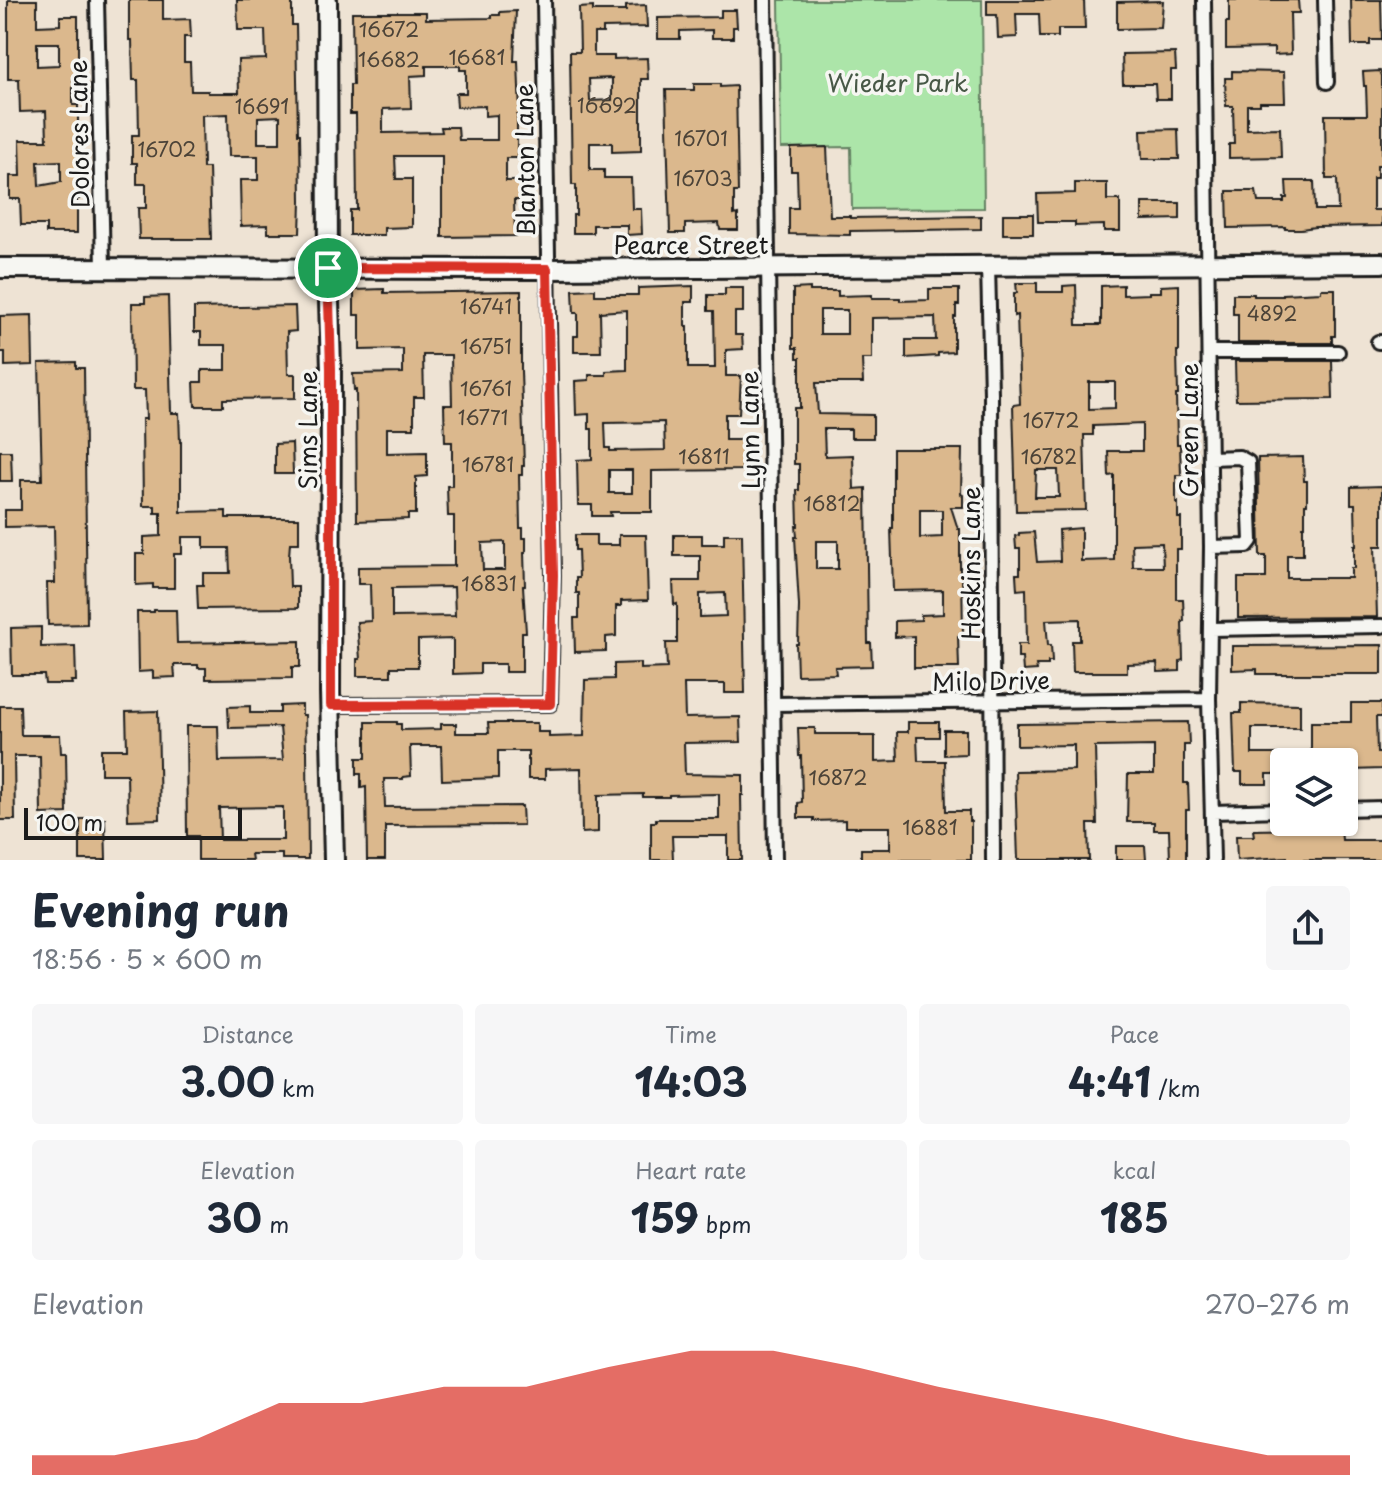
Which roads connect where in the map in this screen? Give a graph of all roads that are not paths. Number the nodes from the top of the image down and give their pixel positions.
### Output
1 (97, 0) edge
2 (327, 0) edge
3 (544, 0) edge
4 (765, 0) edge
5 (1204, 0) edge
6 (1325, 0) edge
7 (1327, 82) dead end
8 (1382, 263) edge
9 (1208, 264) junction
10 (988, 265) junction
11 (103, 267) junction
12 (769, 267) junction
13 (0, 268) edge
14 (328, 268) junction
15 (547, 269) junction
16 (1209, 352) junction
17 (1338, 352) dead end
18 (1210, 458) junction
19 (1211, 547) junction
20 (1382, 626) edge
21 (1211, 629) junction
22 (1209, 699) junction
23 (992, 702) junction
24 (774, 704) junction
25 (331, 705) junction
26 (1382, 808) edge
27 (1358, 809) edge
28 (1270, 810) edge
29 (1213, 812) junction
30 (334, 860) edge
31 (775, 860) edge
32 (993, 860) edge
33 (1213, 860) edge

1 - 11 street, Dolores Lane
2 - 14 street, Sims Lane
3 - 15 street, Blanton Lane
4 - 12 street, Lynn Lane
5 - 9 street, Green Lane
6 - 7 street
8 - 9 street, Pearce Street
9 - 10 street, Pearce Street
9 - 16 street, Green Lane
10 - 12 street, Pearce Street
10 - 23 street, Hoskins Lane
11 - 13 street, Pearce Street
11 - 14 street, Pearce Street
12 - 15 street, Pearce Street
12 - 24 street, Lynn Lane
14 - 15 street, Pearce Street
14 - 25 street, Sims Lane
15 - 25 street, Blanton Lane
16 - 17 street
16 - 18 street, Green Lane
18 - 19 street, Green Lane
18 - 19 street
19 - 21 street, Green Lane
20 - 21 street
21 - 22 street, Green Lane
22 - 23 street, Milo Drive
22 - 29 street, Green Lane
23 - 24 street, Milo Drive
23 - 32 street, Hoskins Lane
24 - 31 street, Lynn Lane
25 - 30 street, Sims Lane
26 - 27 street
28 - 29 street
29 - 33 street, Green Lane

